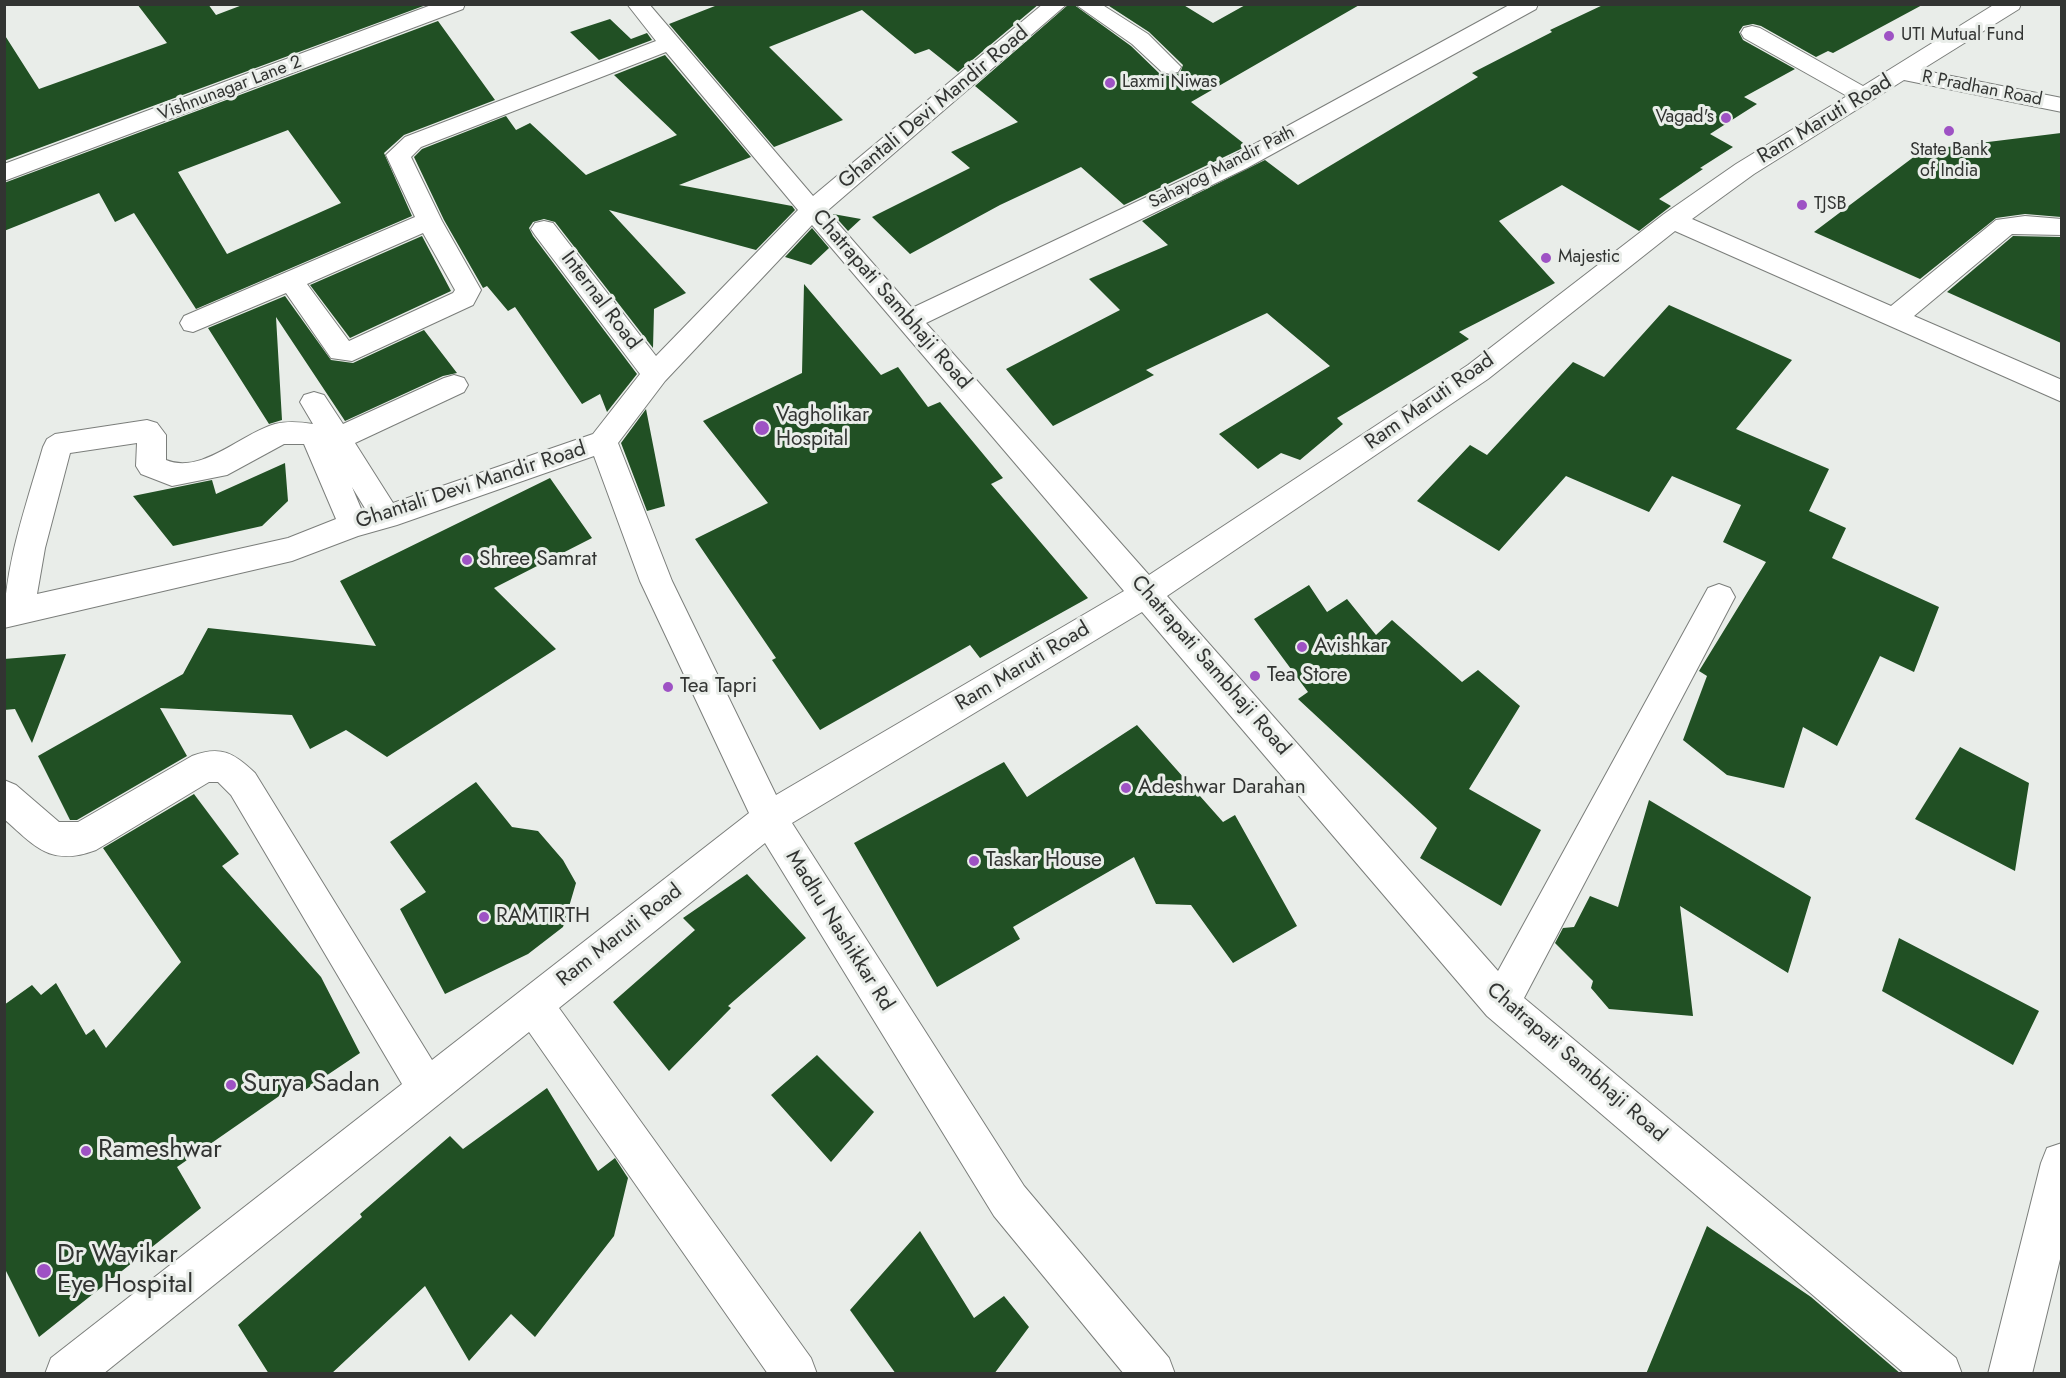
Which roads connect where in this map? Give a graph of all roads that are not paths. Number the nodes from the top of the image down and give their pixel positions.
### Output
1 (455, 4) edge
2 (638, 4) edge
3 (1057, 4) edge
4 (1085, 4) edge
5 (1528, 4) edge
6 (2011, 4) edge
7 (1752, 33) dead end
8 (670, 43) junction
9 (1170, 68) dead end
10 (1903, 73) junction
11 (1864, 96) junction
12 (2061, 105) edge
13 (4, 173) edge
14 (812, 210) junction
15 (1672, 220) junction
16 (429, 221) junction
17 (2061, 227) edge
18 (544, 229) dead end
19 (291, 281) junction
20 (1894, 318) junction
21 (909, 320) junction
22 (193, 323) dead end
23 (655, 374) junction
24 (454, 385) dead end
25 (2061, 392) edge
26 (314, 402) dead end
27 (338, 439) junction
28 (603, 442) junction
29 (386, 517) junction
30 (353, 525) junction
31 (1147, 593) junction
32 (1719, 597) dead end
33 (11, 614) edge
34 (4, 796) edge
35 (768, 818) junction
36 (1501, 1003) junction
37 (532, 1005) junction
38 (427, 1088) junction
39 (2061, 1163) edge
40 (67, 1374) edge
41 (795, 1374) edge
42 (1154, 1374) edge
43 (1940, 1374) edge
44 (2010, 1374) edge

1 - 13 street, Vishnunagar Lane 2
2 - 8 street, Chatrapati Sambhaji Road
3 - 14 street, Ghantali Devi Mandir Road
4 - 9 street
5 - 21 street, Sahayog Mandir Path
6 - 10 street, Ram Maruti Road
7 - 11 street
8 - 14 street, Chatrapati Sambhaji Road
8 - 16 street
10 - 11 street, Ram Maruti Road
10 - 12 street, R Pradhan Road
11 - 15 street, Ram Maruti Road
14 - 21 street, Chatrapati Sambhaji Road
14 - 23 street, Ghantali Devi Mandir Road
15 - 20 street
15 - 31 street, Ram Maruti Road
16 - 19 street
16 - 19 street
17 - 20 street
18 - 23 street, Internal Road
19 - 22 street
20 - 25 street
21 - 31 street, Chatrapati Sambhaji Road
23 - 28 street, Ghantali Devi Mandir Road
24 - 27 street
26 - 27 street
27 - 29 street
28 - 29 street, Ghantali Devi Mandir Road
28 - 35 street, Madhu Nashikkar Rd
29 - 30 street, Ghantali Devi Mandir Road
30 - 33 street, Ghantali Devi Mandir Road
30 - 33 street
31 - 35 street, Ram Maruti Road
31 - 36 street, Chatrapati Sambhaji Road
32 - 36 street
34 - 38 street
35 - 37 street, Ram Maruti Road
35 - 42 street, Madhu Nashikkar Rd
36 - 43 street, Chatrapati Sambhaji Road
37 - 38 street, Ram Maruti Road
37 - 41 street
38 - 40 street, Ram Maruti Road
39 - 44 street

